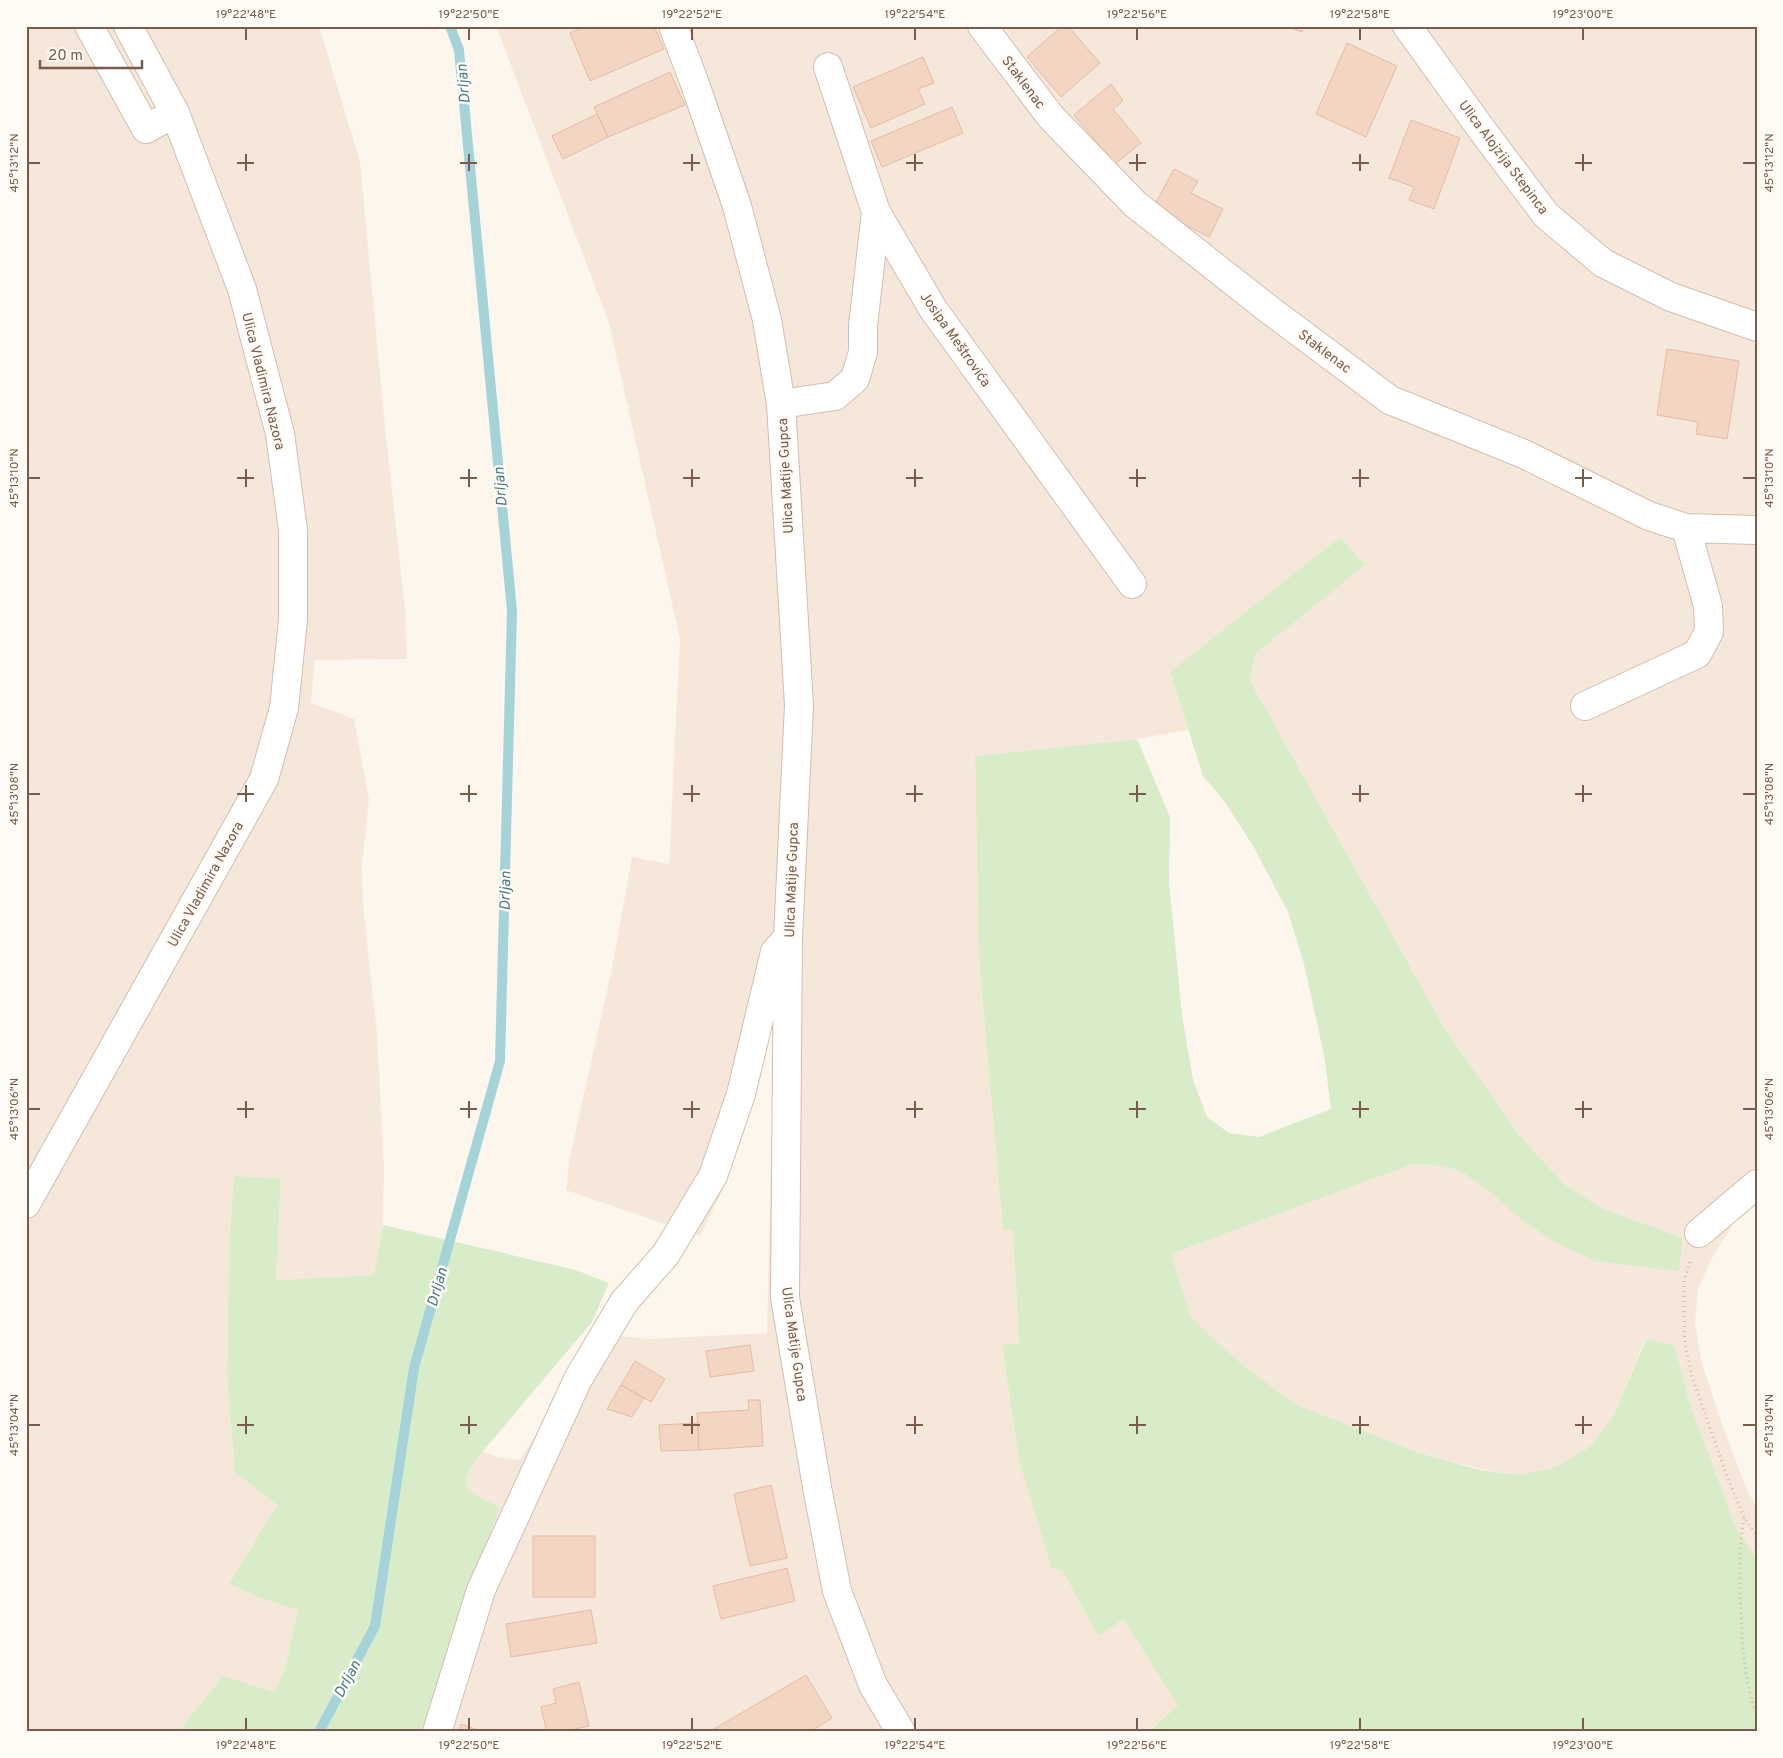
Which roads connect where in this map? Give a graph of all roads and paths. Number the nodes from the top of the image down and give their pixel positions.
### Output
1 (89, 26) edge
2 (128, 26) edge
3 (673, 26) edge
4 (982, 26) edge
5 (1407, 26) edge
6 (828, 67) dead end
7 (175, 113) junction
8 (876, 212) junction
9 (1757, 327) edge
10 (781, 404) junction
11 (1686, 528) junction
12 (1757, 530) edge
13 (1132, 584) dead end
14 (1584, 706) dead end
15 (788, 938) junction
16 (1757, 1184) edge
17 (26, 1204) edge
18 (1699, 1233) joint
19 (1744, 1517) junction
20 (1757, 1536) edge
21 (1757, 1717) edge
22 (438, 1732) edge
23 (901, 1732) edge

1 - 7 street
2 - 7 street, Ulica Vladimira Nazora
3 - 10 street, Ulica Matije Gupca
4 - 11 street, Staklenac
5 - 9 street, Ulica Alojzija Stepinca
6 - 8 street, Josipa Meštrovića
7 - 17 street, Ulica Vladimira Nazora
8 - 10 street
8 - 13 street, Josipa Meštrovića
10 - 15 street, Ulica Matije Gupca
11 - 12 street, Staklenac
11 - 14 street
15 - 22 street
15 - 23 street, Ulica Matije Gupca
16 - 18 street
18 - 19 path
19 - 20 path
19 - 21 path

